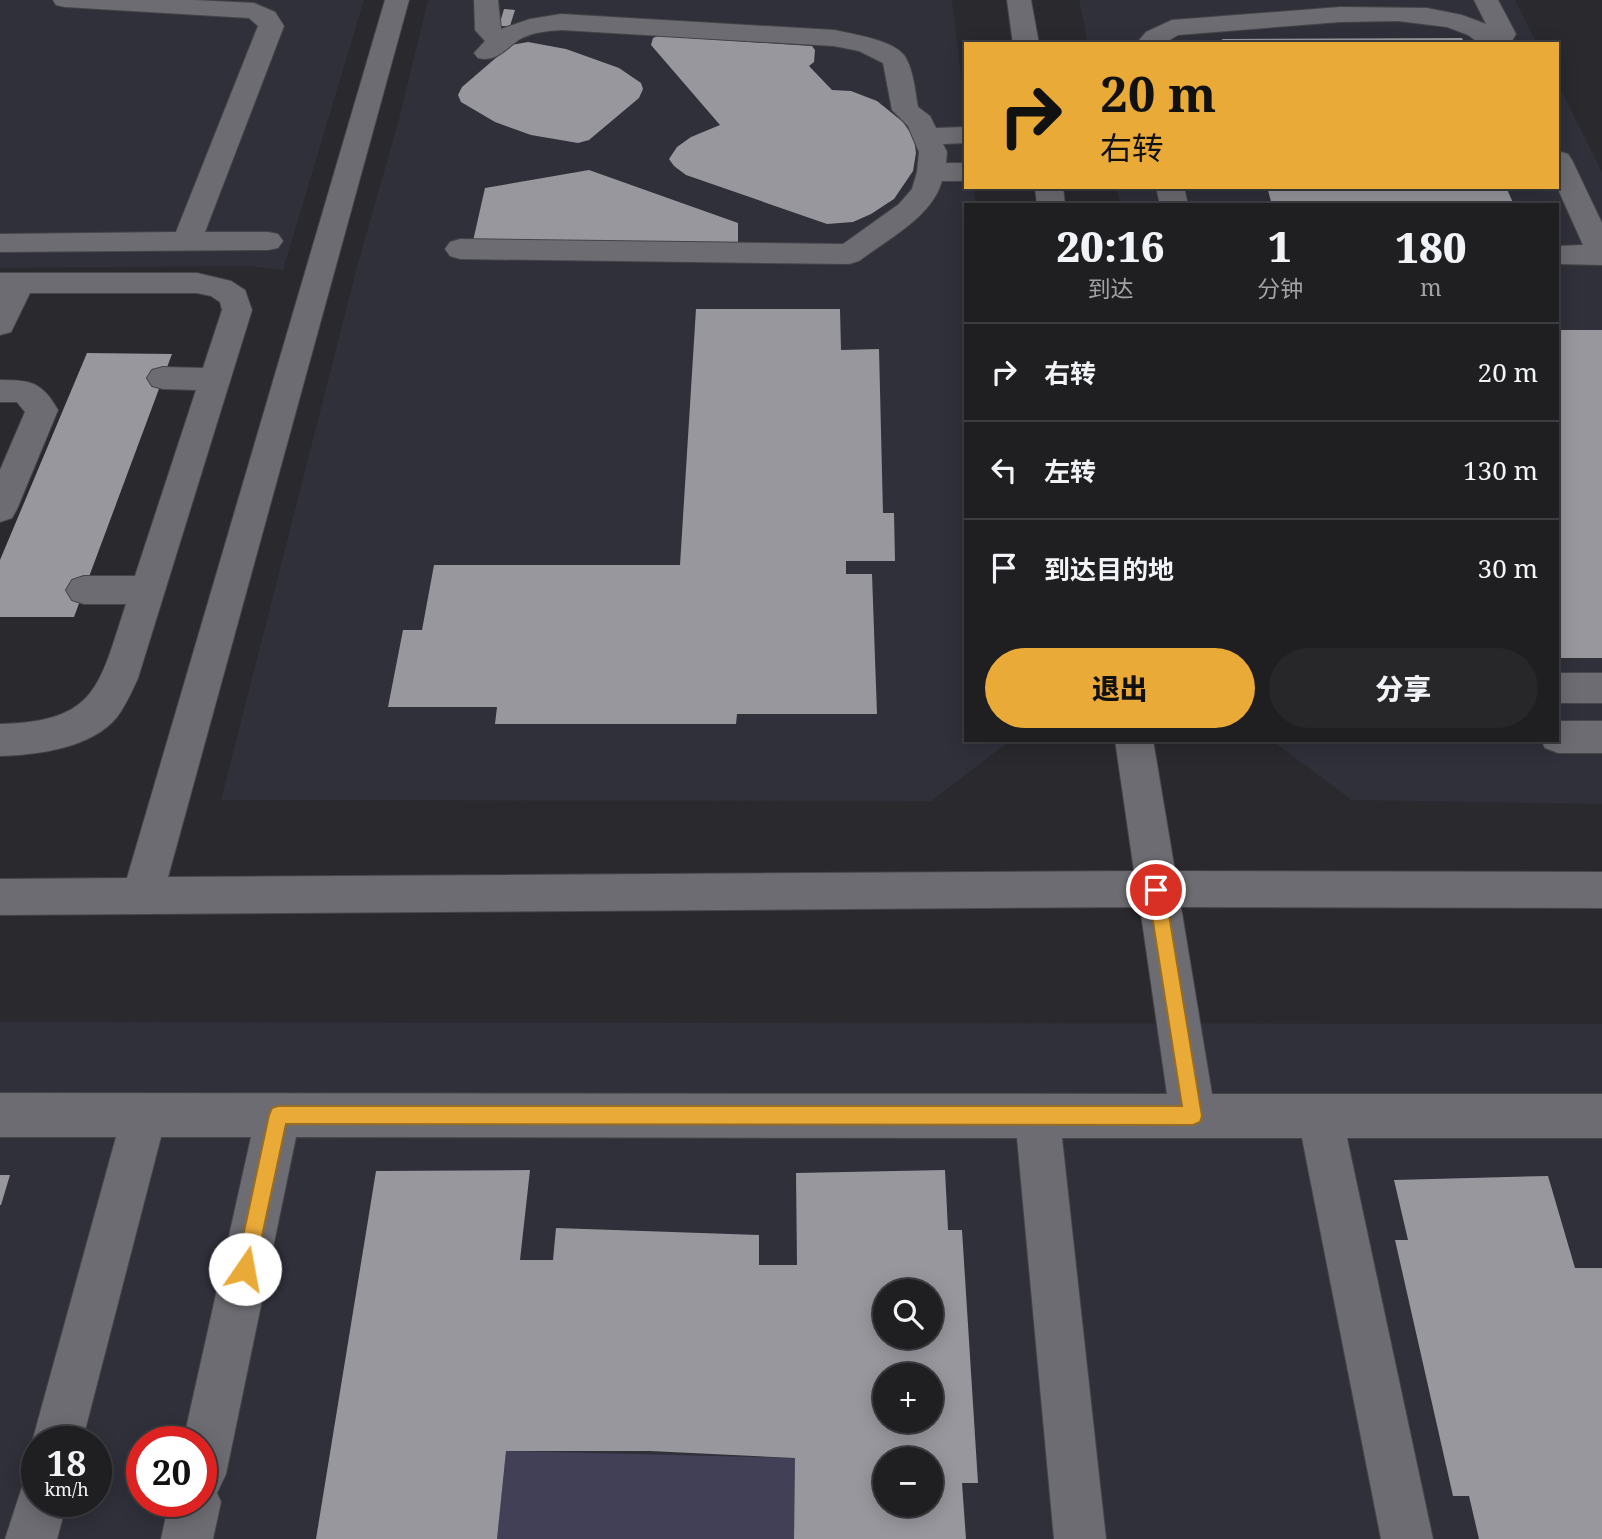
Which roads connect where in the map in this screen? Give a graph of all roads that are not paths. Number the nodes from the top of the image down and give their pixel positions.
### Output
1 (65, 0) edge
2 (397, 0) edge
3 (486, 0) edge
4 (1019, 0) edge
5 (1486, 0) edge
6 (540, 11) edge
7 (1026, 42) edge
8 (1151, 42) edge
9 (1496, 42) edge
10 (964, 135) edge
11 (928, 136) junction
12 (1559, 162) edge
13 (931, 172) junction
14 (964, 172) edge
15 (268, 241) dead end
16 (187, 242) junction
17 (0, 243) edge
18 (460, 249) dead end
19 (1559, 255) edge
20 (1602, 255) edge
21 (1559, 281) edge
22 (1602, 281) edge
23 (10, 283) edge
24 (0, 325) edge
25 (163, 378) dead end
26 (215, 379) junction
27 (0, 391) edge
28 (0, 509) edge
29 (84, 590) dead end
30 (148, 590) junction
31 (1559, 688) edge
32 (1602, 688) edge
33 (1559, 737) edge
34 (1602, 737) edge
35 (0, 740) edge
36 (1133, 742) edge
37 (1156, 890) junction
38 (1602, 890) edge
39 (142, 896) junction
40 (0, 897) edge
41 (0, 1115) edge
42 (144, 1115) junction
43 (278, 1115) junction
44 (1038, 1115) junction
45 (1193, 1116) junction
46 (1320, 1116) junction
47 (1602, 1116) edge
48 (61, 1426) edge
49 (211, 1426) edge
50 (37, 1517) edge
51 (192, 1517) edge
52 (31, 1539) edge
53 (187, 1539) edge
54 (1080, 1539) edge
55 (1407, 1539) edge

1 - 16 street
2 - 39 street
3 - 6 street
4 - 7 street
5 - 9 street
6 - 11 street
8 - 9 street
10 - 11 street
11 - 13 street
12 - 20 street
13 - 14 street
13 - 18 street
15 - 16 street
16 - 17 street
19 - 20 street
21 - 22 street
23 - 24 street
23 - 26 street
25 - 26 street
26 - 30 street
27 - 28 street
29 - 30 street
30 - 35 street
31 - 32 street
33 - 34 street
36 - 37 street
37 - 38 street
37 - 39 street
37 - 45 street
39 - 40 street
41 - 42 street
42 - 43 street
42 - 48 street
43 - 44 street
43 - 49 street
44 - 45 street
44 - 54 street
45 - 46 street
46 - 47 street
46 - 55 street
50 - 52 street
51 - 53 street

